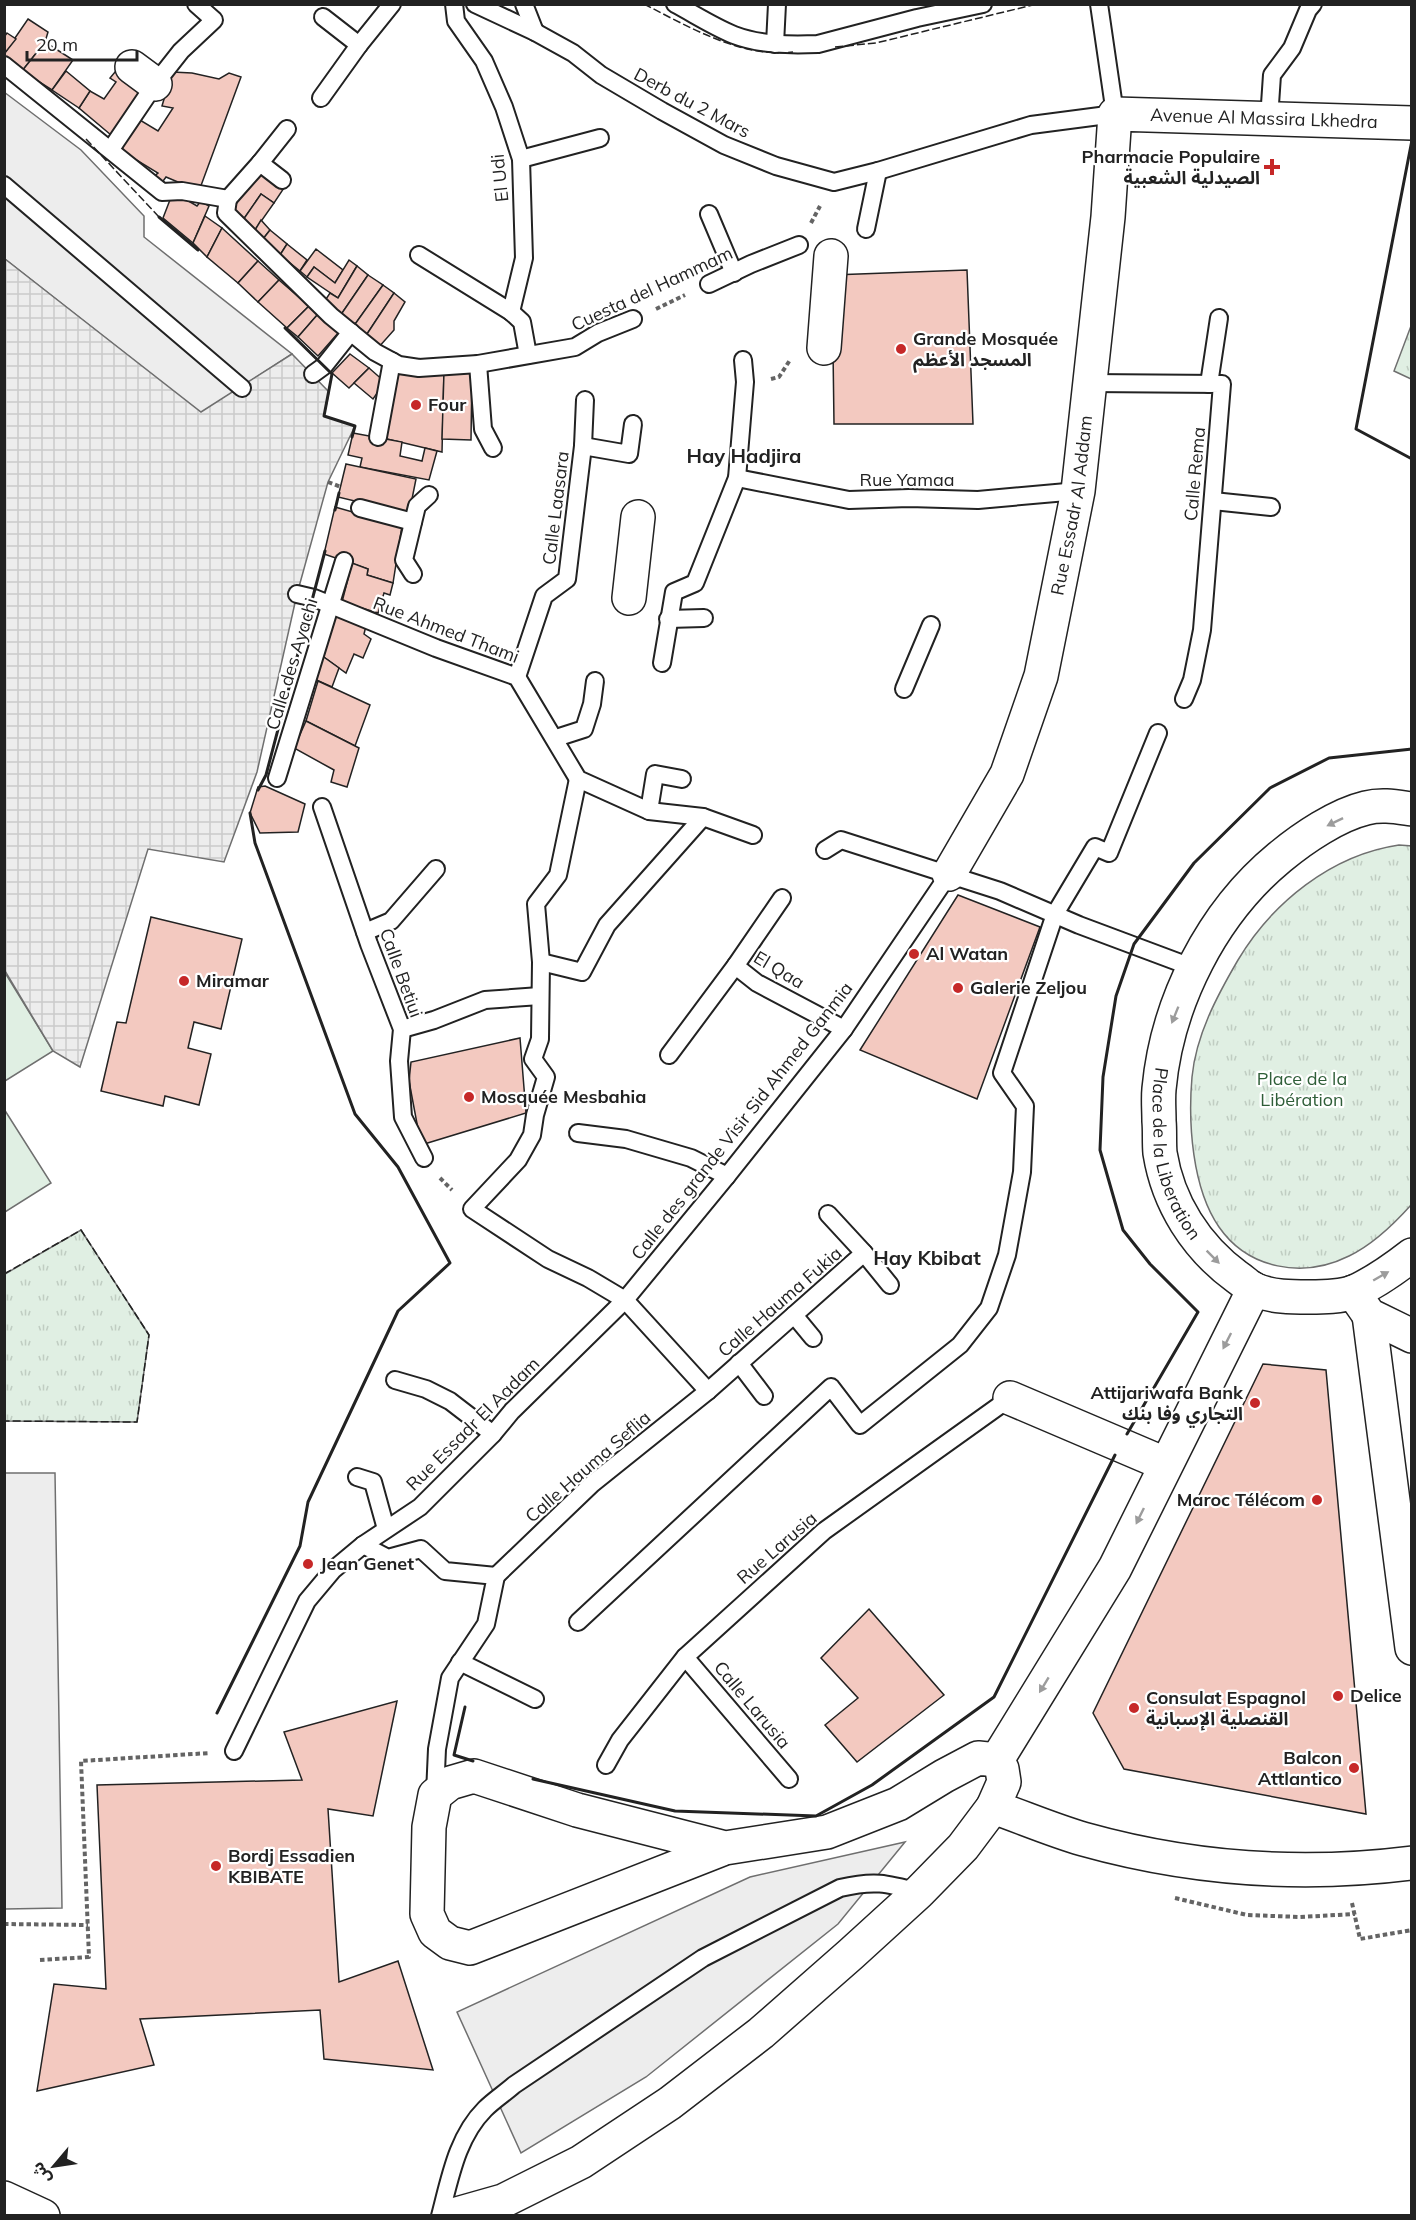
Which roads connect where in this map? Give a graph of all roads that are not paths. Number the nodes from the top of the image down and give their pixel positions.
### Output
1 (196, 4) edge
2 (392, 4) edge
3 (454, 4) edge
4 (475, 4) edge
5 (524, 4) edge
6 (675, 4) edge
7 (777, 4) edge
8 (983, 4) edge
9 (1099, 4) edge
10 (1313, 4) edge
11 (323, 17) dead end
12 (535, 32) junction
13 (775, 44) junction
14 (358, 45) junction
15 (4, 65) edge
16 (321, 98) dead end
17 (1115, 114) junction
18 (1269, 119) junction
19 (1412, 123) edge
20 (287, 129) dead end
21 (600, 138) dead end
22 (111, 150) junction
23 (521, 159) junction
24 (260, 163) junction
25 (878, 171) junction
26 (282, 180) dead end
27 (4, 185) edge
28 (228, 199) junction
29 (709, 214) dead end
30 (866, 229) dead end
31 (799, 245) road end
32 (419, 255) dead end
33 (831, 256) dead end
34 (734, 273) junction
35 (709, 284) road end
36 (512, 312) junction
37 (1219, 318) dead end
38 (633, 319) road end
39 (351, 332) junction
40 (824, 348) road end
41 (528, 355) junction
42 (743, 360) dead end
43 (392, 361) junction
44 (478, 364) junction
45 (313, 374) dead end
46 (1088, 382) junction
47 (1209, 384) junction
48 (242, 388) dead end
49 (585, 400) dead end
50 (633, 424) dead end
51 (378, 437) dead end
52 (583, 446) junction
53 (493, 448) dead end
54 (737, 478) junction
55 (1078, 491) junction
56 (429, 495) dead end
57 (1213, 501) junction
58 (1271, 507) dead end
59 (359, 508) dead end
60 (638, 517) dead end
61 (413, 522) junction
62 (344, 561) dead end
63 (413, 574) dead end
64 (305, 596) dead end
65 (629, 598) dead end
66 (330, 605) junction
67 (704, 618) dead end
68 (668, 619) junction
69 (931, 625) dead end
70 (662, 663) dead end
71 (518, 677) junction
72 (595, 681) dead end
73 (904, 689) dead end
74 (1184, 699) dead end
75 (1158, 733) dead end
76 (556, 738) junction
77 (277, 778) dead end
78 (578, 779) junction
79 (682, 779) dead end
80 (1404, 802) edge
81 (322, 807) dead end
82 (649, 811) junction
83 (703, 817) junction
84 (753, 835) dead end
85 (825, 849) dead end
86 (436, 869) dead end
87 (948, 874) junction
88 (782, 898) dead end
89 (1055, 914) junction
90 (365, 932) junction
91 (541, 962) junction
92 (736, 965) junction
93 (1194, 968) junction
94 (540, 996) junction
95 (402, 1029) junction
96 (844, 1029) junction
97 (669, 1055) dead end
98 (578, 1133) dead end
99 (424, 1158) road end
100 (727, 1176) junction
101 (828, 1214) dead end
102 (864, 1253) junction
103 (1412, 1255) edge
104 (890, 1286) dead end
105 (1254, 1289) junction
106 (625, 1300) junction
107 (1361, 1303) junction
108 (794, 1315) junction
109 (1412, 1336) edge
110 (813, 1338) dead end
111 (739, 1363) junction
112 (395, 1380) dead end
113 (708, 1391) junction
114 (764, 1396) dead end
115 (1010, 1398) joint
116 (493, 1434) junction
117 (1165, 1464) junction
118 (357, 1477) dead end
119 (386, 1528) junction
120 (363, 1545) junction
121 (496, 1576) junction
122 (578, 1622) dead end
123 (1412, 1648) edge
124 (686, 1656) junction
125 (460, 1662) junction
126 (535, 1699) dead end
127 (234, 1751) road end
128 (998, 1760) junction
129 (606, 1765) dead end
130 (789, 1779) dead end
131 (435, 1795) junction
132 (993, 1807) junction
133 (724, 1848) junction
134 (1412, 1863) edge
135 (919, 1892) junction
136 (4, 2198) edge
137 (43, 2216) edge
138 (440, 2216) edge
139 (450, 2216) edge

1 - 22 lane
2 - 14 lane
3 - 23 lane, El Udi
4 - 12 lane, Derb du 2 Mars
5 - 12 lane
6 - 13 lane
7 - 13 lane
8 - 13 lane
9 - 17 lane
10 - 18 lane
11 - 14 lane
12 - 25 lane, Derb du 2 Mars
14 - 16 lane
15 - 22 lane
17 - 18 street, Avenue Al Massira Lkhedra
17 - 25 lane, Derb du 2 Mars
17 - 46 street, Rue Essadr Al Addam
18 - 19 street, Avenue Al Massira Lkhedra
20 - 24 lane
21 - 23 lane
22 - 28 lane
23 - 36 lane, El Udi
24 - 26 lane
24 - 28 lane
25 - 30 lane
27 - 48 lane
28 - 39 lane, Cuesta del Hammam
29 - 34 lane
31 - 34 lane, Cuesta del Hammam
32 - 36 lane
33 - 40 street
34 - 35 lane, Cuesta del Hammam
36 - 41 lane
37 - 47 lane
38 - 41 lane, Cuesta del Hammam
39 - 43 lane, Cuesta del Hammam
39 - 45 lane
41 - 44 lane, Cuesta del Hammam
42 - 54 lane
43 - 44 lane, Cuesta del Hammam
43 - 51 lane
44 - 53 lane
46 - 47 lane
46 - 55 street, Rue Essadr Al Addam
47 - 57 lane, Calle Rema
49 - 52 lane, Calle Laasara
50 - 52 lane
52 - 71 lane, Calle Laasara
54 - 55 lane, Rue Yamaa
54 - 68 lane
55 - 87 street, Rue Essadr Al Addam
56 - 61 lane
57 - 58 lane
57 - 74 lane, Calle Rema
59 - 61 lane
60 - 65 street
61 - 63 lane
62 - 66 lane, Calle des Ayachi
64 - 66 lane, Rue Ahmed Thami
66 - 71 lane, Rue Ahmed Thami
66 - 77 lane, Calle des Ayachi
67 - 68 lane
68 - 70 lane
69 - 73 lane
71 - 76 lane, Rue Ahmed Thami
72 - 76 lane
75 - 89 lane
76 - 78 lane, Rue Ahmed Thami
78 - 82 lane
78 - 91 lane
79 - 82 lane
80 -> 93 street, Place de la Liberation
81 - 90 lane, Calle Betiui
82 - 83 lane
83 - 84 lane
83 - 91 lane
85 - 87 lane
86 - 90 lane
87 - 89 lane
87 - 96 lane, Calle des grande Visir Sid Ahmed Ganmia
88 - 92 lane, El Qaa
89 - 93 lane
89 - 122 lane
90 - 95 lane, Calle Betiui
91 - 94 lane
92 - 96 lane, El Qaa
92 - 97 lane
93 -> 105 street, Place de la Liberation
94 - 95 lane
94 - 106 lane
95 - 99 lane, Calle Betiui
96 - 100 lane, Calle des grande Visir Sid Ahmed Ganmia
98 - 100 lane
100 - 106 lane, Calle des grande Visir Sid Ahmed Ganmia
101 - 102 lane, Calle Hauma Fukia
102 - 104 lane
102 - 108 lane, Calle Hauma Fukia
107 -> 103 street, Place de la Liberation
105 - 107 street, Place de la Liberation
105 -> 117 street
106 - 113 lane
106 - 116 lane, Rue Essadr El Aadam
107 - 109 street
107 - 123 street
108 - 110 lane
108 - 111 lane, Calle Hauma Fukia
111 - 113 lane, Calle Hauma Fukia
111 - 114 lane
112 - 116 lane
113 - 121 lane, Calle Hauma Seflia
115 - 117 street
115 - 124 lane, Rue Larusia
116 - 119 lane, Rue Essadr El Aadam
117 -> 128 street
118 - 119 lane
119 - 120 lane, Rue Essadr El Aadam
120 - 121 lane
120 - 127 lane, Rue Essadr El Aadam
121 - 125 lane
124 - 129 lane, Rue Larusia
124 - 130 lane, Calle Larusia
125 - 126 lane
125 - 131 lane
128 - 132 street
128 - 133 street
131 - 133 street
131 - 133 street
132 - 134 street
132 - 135 street
135 - 138 lane
135 - 139 street
136 - 137 street

